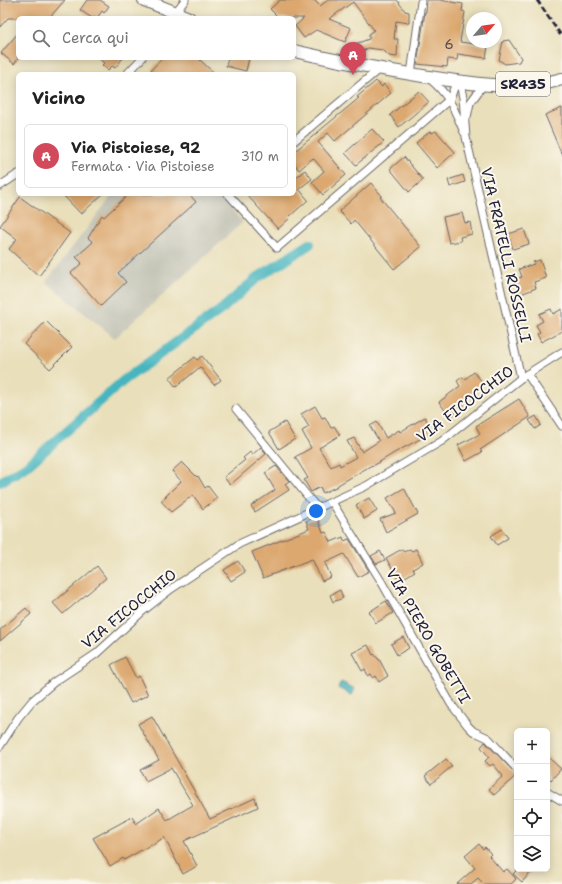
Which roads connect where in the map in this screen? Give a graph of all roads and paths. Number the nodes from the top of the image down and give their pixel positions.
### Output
1 (144, 0) edge
2 (186, 0) edge
3 (421, 2) dead end
4 (182, 16) edge
5 (296, 50) edge
6 (140, 60) edge
7 (379, 69) junction
8 (129, 72) edge
9 (411, 74) junction
10 (428, 77) junction
11 (562, 78) edge
12 (460, 82) junction
13 (484, 84) junction
14 (450, 99) junction
15 (466, 137) junction
16 (296, 139) edge
17 (16, 175) edge
18 (0, 186) edge
19 (231, 196) edge
20 (562, 352) edge
21 (527, 374) junction
22 (521, 378) junction
23 (236, 409) dead end
24 (562, 426) edge
25 (332, 502) junction
26 (318, 508) junction
27 (0, 746) edge
28 (514, 766) edge
29 (550, 794) edge
30 (562, 801) edge

1 - 4 main road
2 - 4 street
3 - 9 street
5 - 7 main road, SR435
6 - 8 street
7 - 9 main road, SR435
7 - 16 street
9 - 10 main road, SR435
10 - 12 main road, SR435
10 - 14 street, VIA FRATELLI ROSSELLI
11 - 13 main road, SR435
12 - 13 main road, SR435
12 - 14 street
12 - 15 street, VIA FRATELLI ROSSELLI
13 - 15 street, VIA FRATELLI ROSSELLI
14 - 15 street, VIA FRATELLI ROSSELLI
14 - 19 street
15 - 22 street, VIA FRATELLI ROSSELLI
17 - 18 street
20 - 21 street, VIA FICOCCHIO
21 - 22 street, VIA FICOCCHIO
21 - 24 street
22 - 25 street, VIA FICOCCHIO
23 - 26 street
25 - 26 street, VIA FICOCCHIO
25 - 28 street, VIA PIERO GOBETTI
26 - 27 street, VIA FICOCCHIO
29 - 30 street

